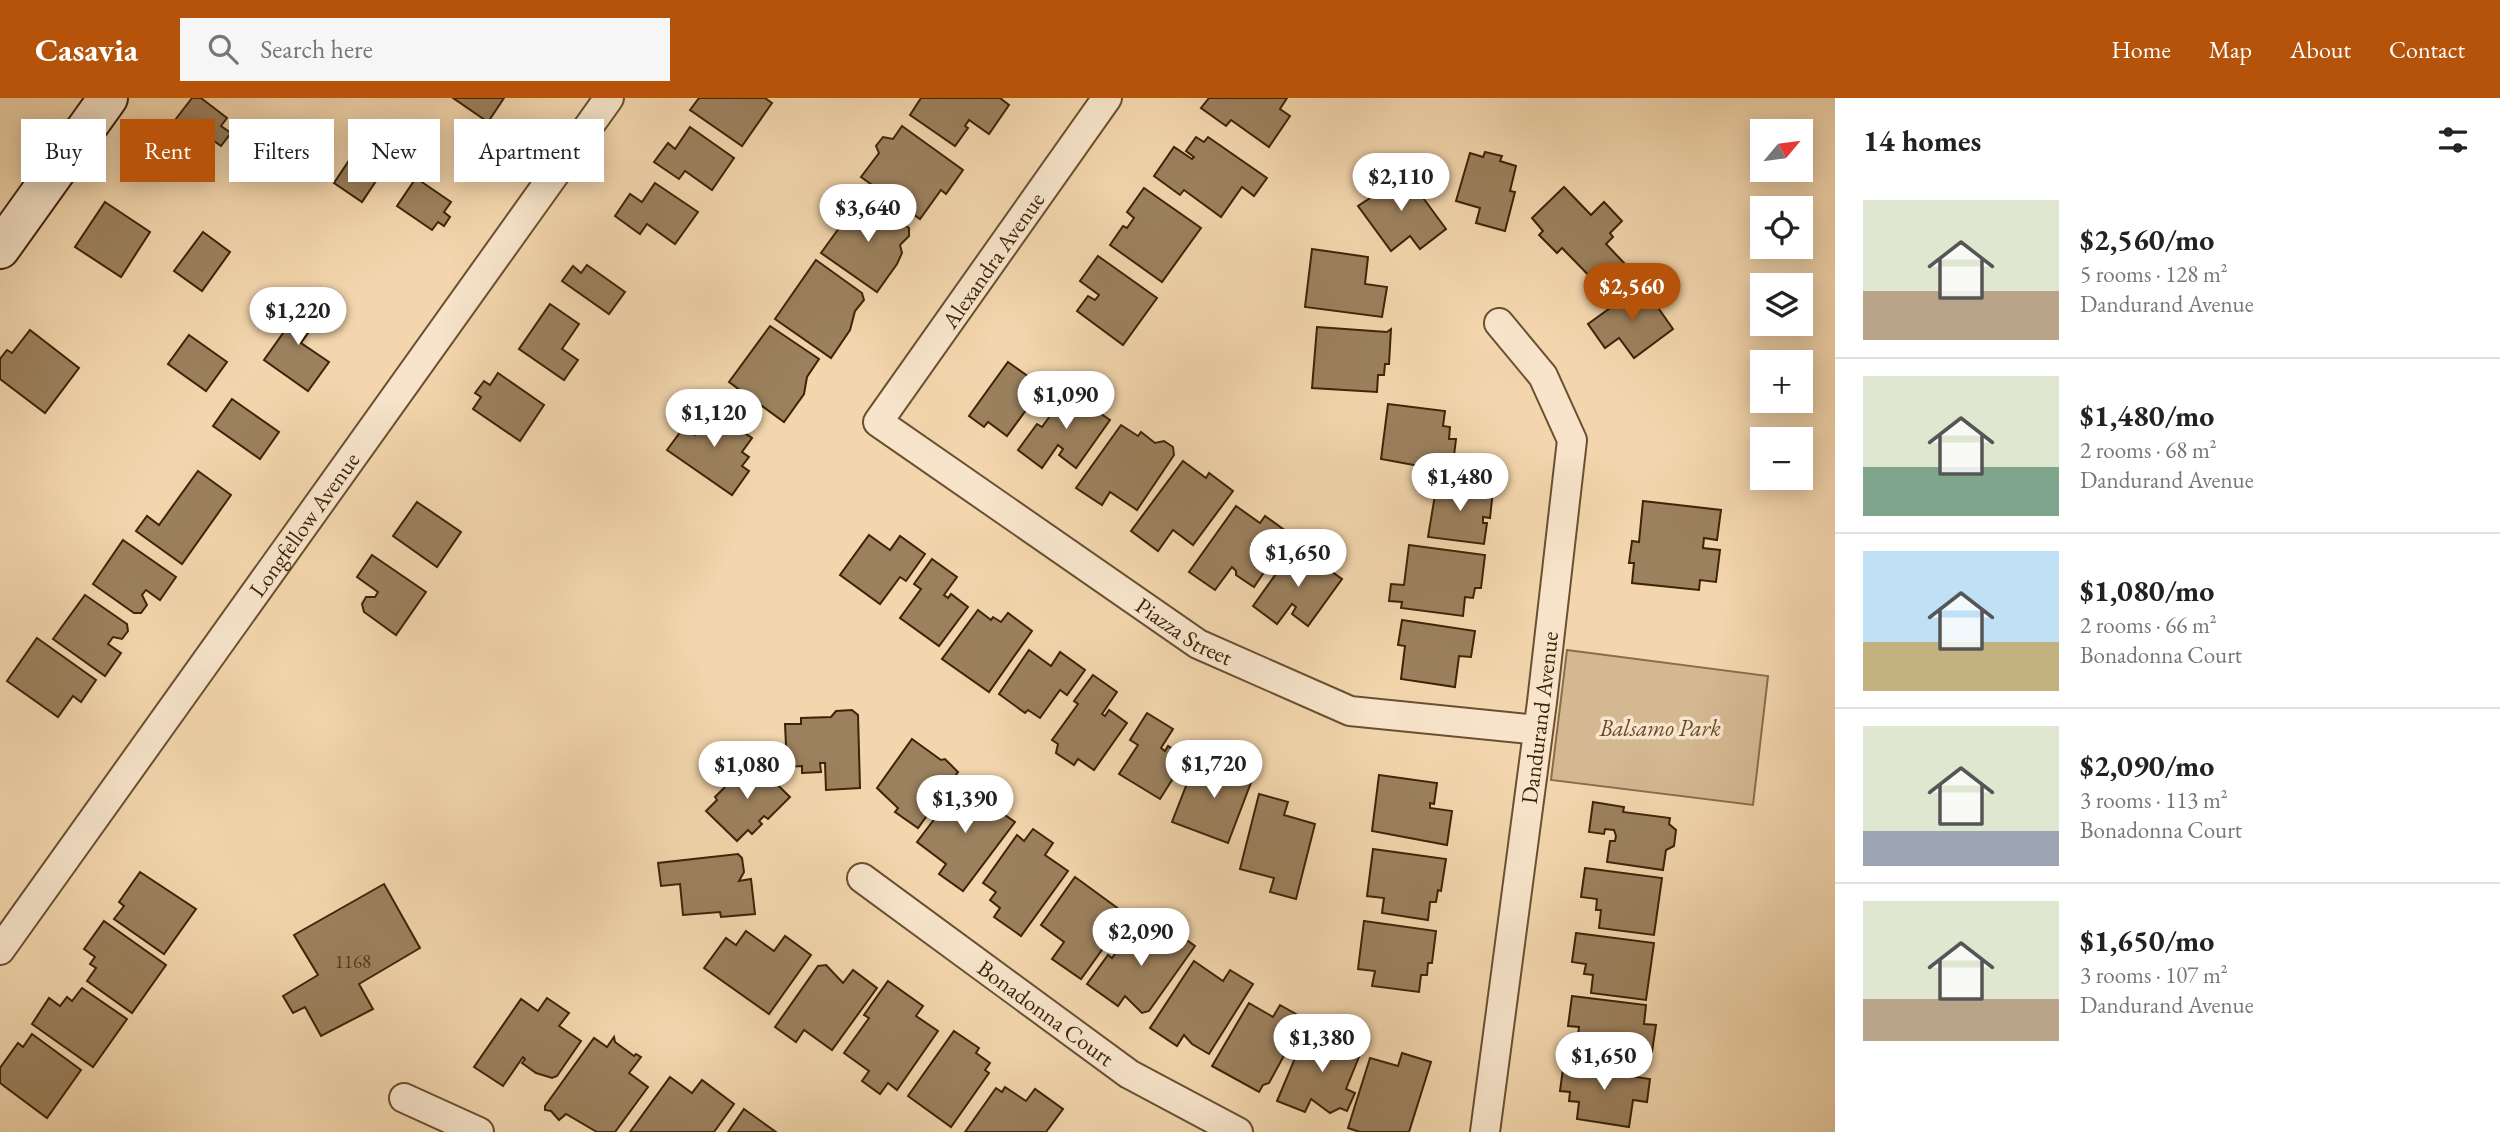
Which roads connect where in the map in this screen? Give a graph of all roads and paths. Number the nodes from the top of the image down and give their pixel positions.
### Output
1 (108, 98) edge
2 (609, 98) edge
3 (1107, 98) edge
4 (0, 250) edge
5 (1499, 323) dead end
6 (878, 422) joint
7 (1538, 730) junction
8 (862, 878) dead end
9 (0, 950) edge
10 (404, 1098) dead end
11 (479, 1132) edge
12 (1238, 1132) edge
13 (1485, 1132) edge

1 - 4 street
2 - 9 street, Longfellow Avenue
3 - 6 street, Alexandra Avenue
5 - 7 street, Dandurand Avenue
6 - 7 street, Piazza Street
7 - 13 street, Dandurand Avenue
8 - 12 street, Bonadonna Court
10 - 11 street

